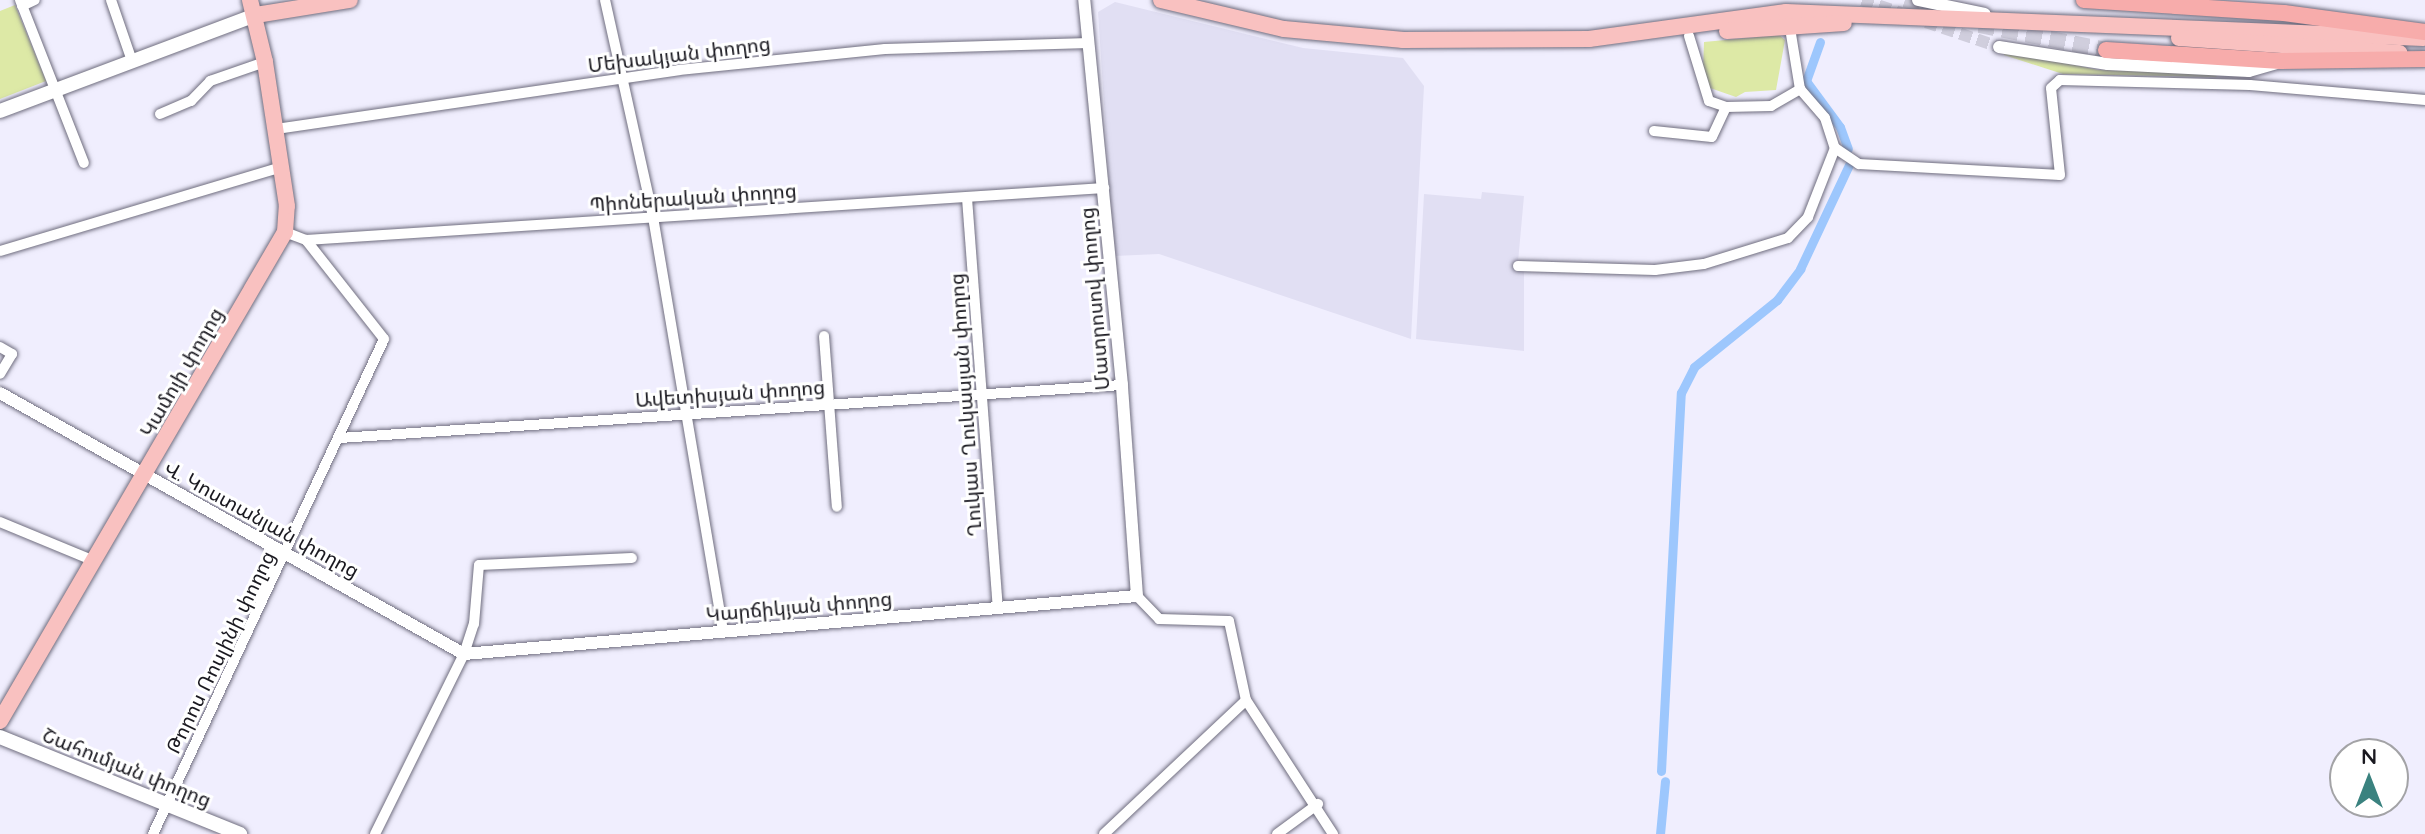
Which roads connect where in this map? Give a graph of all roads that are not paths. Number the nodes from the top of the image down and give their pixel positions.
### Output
1 (35, 0) edge
2 (111, 0) edge
3 (350, 0) edge
4 (605, 0) edge
5 (1084, 0) edge
6 (1161, 0) edge
7 (1918, 0) edge
8 (2084, 0) edge
9 (21, 3) edge
10 (255, 5) edge
11 (1788, 18) junction
12 (2008, 19) junction
13 (2425, 32) edge
14 (1689, 36) junction
15 (2425, 38) edge
16 (1427, 41) junction
17 (1089, 43) junction
18 (1999, 47) tunnel mouth
19 (2106, 50) tunnel mouth
20 (2425, 57) edge
21 (132, 61) junction
22 (2281, 61) junction
23 (265, 62) junction
24 (2249, 71) junction
25 (623, 79) junction
26 (2250, 85) junction
27 (1800, 89) junction
28 (55, 90) junction
29 (2425, 100) edge
30 (1726, 107) junction
31 (0, 111) edge
32 (160, 114) dead end
33 (276, 129) junction
34 (1654, 131) dead end
35 (1835, 148) junction
36 (84, 163) dead end
37 (281, 167) junction
38 (1104, 188) junction
39 (967, 198) junction
40 (653, 217) junction
41 (285, 232) junction
42 (306, 240) junction
43 (0, 251) edge
44 (1518, 266) dead end
45 (824, 336) dead end
46 (0, 347) edge
47 (0, 374) edge
48 (1122, 385) junction
49 (0, 393) edge
50 (983, 395) junction
51 (832, 404) junction
52 (688, 414) junction
53 (340, 438) junction
54 (144, 477) junction
55 (837, 507) dead end
56 (0, 522) edge
57 (286, 554) junction
58 (632, 558) dead end
59 (94, 561) junction
60 (1137, 596) junction
61 (998, 609) junction
62 (723, 632) junction
63 (464, 654) junction
64 (1246, 700) junction
65 (0, 721) edge
66 (0, 737) edge
67 (1318, 804) junction
68 (166, 805) junction
69 (153, 834) edge
70 (240, 834) edge
71 (375, 834) edge
72 (1104, 834) edge
73 (1277, 834) edge
74 (1333, 834) edge

1 - 9 street
2 - 21 street
3 - 10 main road
4 - 25 street
5 - 17 street, Մատրոսով փողոց
6 - 16 main road
7 - 12 street
8 - 13 highway
9 - 28 street
10 - 21 main road
10 - 23 main road
11 - 12 main road
11 - 14 main road
11 - 16 main road
11 - 20 main road
11 - 27 street
12 - 15 main road
14 - 16 main road
14 - 30 street
17 - 25 street, Մեխակյան փողոց
17 - 38 street, Մատրոսով փողոց
18 - 24 street
19 - 22 highway
20 - 22 highway
21 - 28 main road
22 - 24 street
23 - 32 street
23 - 33 main road
24 - 26 street
25 - 33 street, Մեխակյան փողոց
25 - 40 street
26 - 29 street
26 - 35 street
27 - 30 street
27 - 35 street
28 - 31 main road
28 - 36 street
30 - 34 street
33 - 37 main road
35 - 44 street
37 - 41 main road
37 - 43 street
38 - 39 street, Պիոներական փողոց
38 - 48 street, Մատրոսով փողոց
39 - 40 street, Պիոներական փողոց
39 - 50 street, Ղուկաս Ղուկասյան փողոց
40 - 42 street, Պիոներական փողոց
40 - 52 street
41 - 42 street, Պիոներական փողոց
41 - 54 main road, Կամոյի փողոց
42 - 53 street, Թորոս Ռոսլինի փողոց
45 - 51 street
46 - 47 street
48 - 50 street, Ավետիսյան փողոց
48 - 60 street, Մատրոսով փողոց
49 - 54 street, Վ. Կոստանյան փողոց
50 - 51 street, Ավետիսյան փողոց
50 - 61 street, Ղուկաս Ղուկասյան փողոց
51 - 52 street, Ավետիսյան փողոց
51 - 55 street
52 - 53 street, Ավետիսյան փողոց
52 - 62 street
53 - 57 street, Թորոս Ռոսլինի փողոց
54 - 57 street, Վ. Կոստանյան փողոց
54 - 59 main road, Կամոյի փողոց
56 - 59 street
57 - 63 street, Վ. Կոստանյան փողոց
57 - 68 street, Թորոս Ռոսլինի փողոց
58 - 63 street
59 - 65 main road, Կամոյի փողոց
60 - 61 street, Կարճիկյան փողոց
60 - 64 street
61 - 62 street, Կարճիկյան փողոց
62 - 63 street, Կարճիկյան փողոց
63 - 71 street
64 - 67 street
64 - 72 street
66 - 68 main road, Շահումյան փողոց
67 - 73 street
67 - 74 street
68 - 69 street, Թորոս Ռոսլինի փողոց
68 - 70 main road, Շահումյան փողոց

